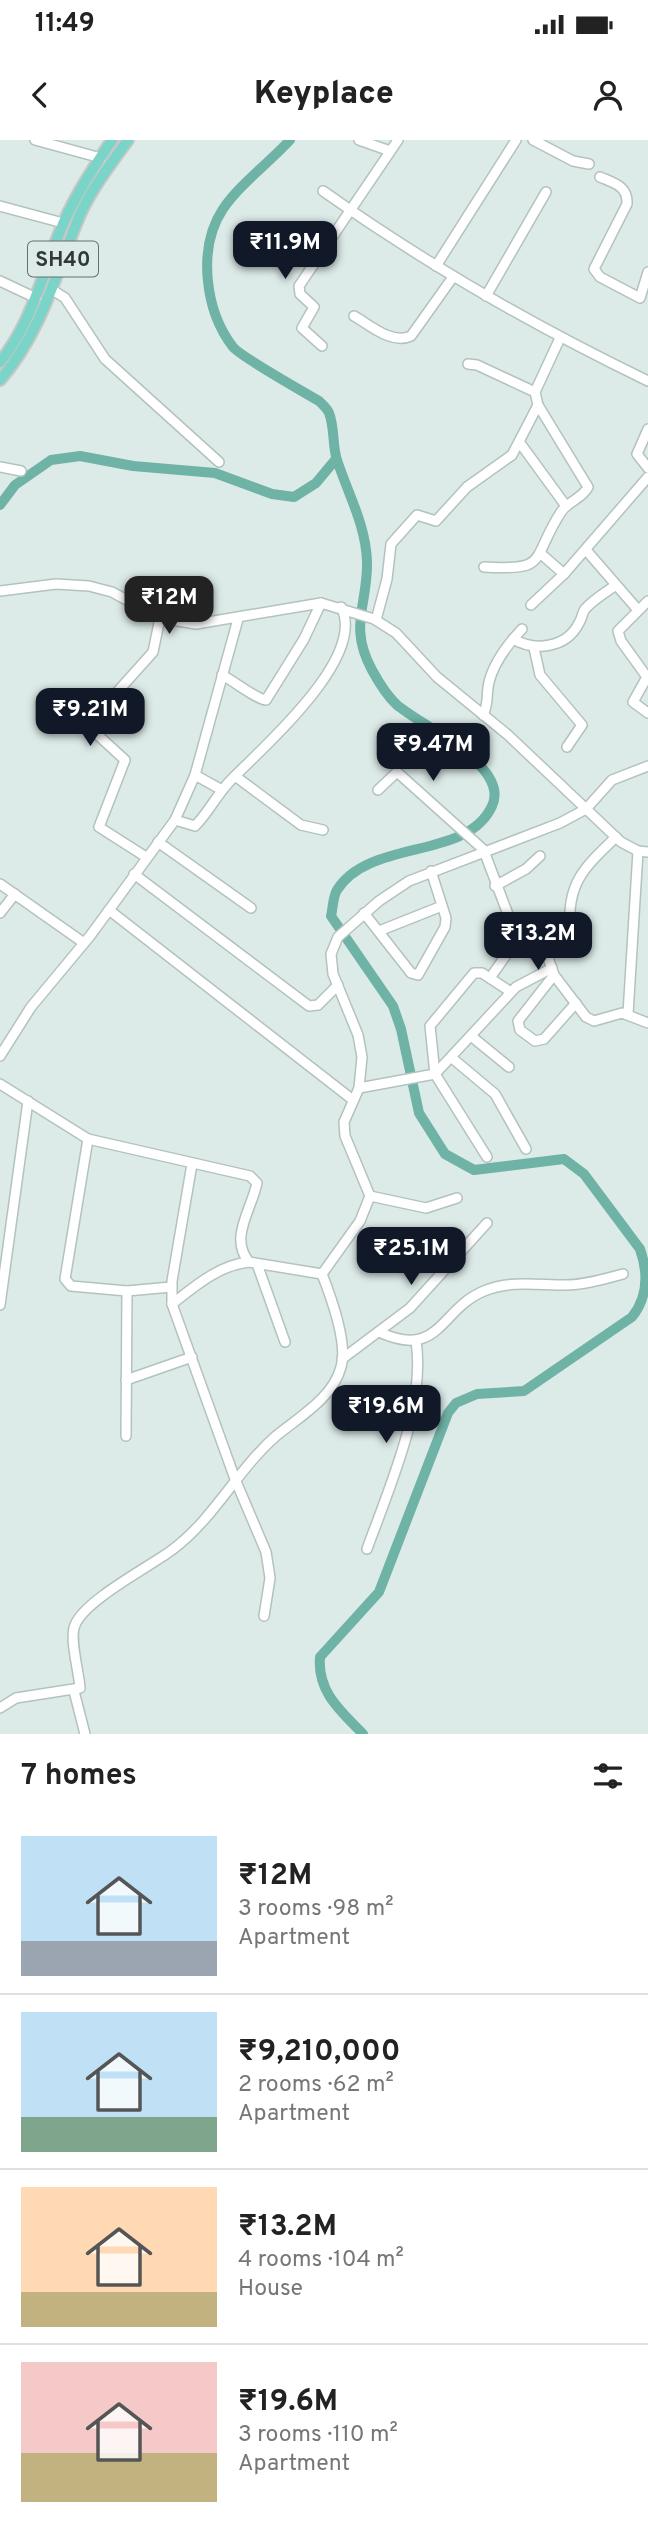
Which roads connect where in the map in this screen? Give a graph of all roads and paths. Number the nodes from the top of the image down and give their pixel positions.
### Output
1 (35, 140) edge
2 (112, 140) edge
3 (128, 140) edge
4 (359, 140) edge
5 (398, 140) edge
6 (516, 140) edge
7 (533, 140) edge
8 (390, 151) junction
9 (101, 158) junction
10 (589, 164) dead end
11 (600, 177) dead end
12 (323, 191) dead end
13 (546, 192) dead end
14 (0, 206) edge
15 (350, 210) junction
16 (63, 223) junction
17 (436, 267) junction
18 (648, 272) edge
19 (453, 278) junction
20 (0, 281) edge
21 (51, 289) junction
22 (486, 296) junction
23 (36, 298) junction
24 (644, 300) edge
25 (354, 316) dead end
26 (560, 338) junction
27 (322, 346) dead end
28 (0, 362) edge
29 (468, 364) dead end
30 (0, 380) edge
31 (648, 381) edge
32 (535, 392) junction
33 (538, 405) junction
34 (648, 429) edge
35 (520, 443) junction
36 (219, 462) dead end
37 (0, 467) edge
38 (648, 468) edge
39 (21, 471) dead end
40 (648, 477) edge
41 (566, 506) junction
42 (586, 550) junction
43 (540, 553) junction
44 (484, 566) dead end
45 (564, 574) junction
46 (616, 585) junction
47 (3, 595) edge
48 (648, 601) edge
49 (321, 603) junction
50 (531, 605) dead end
51 (343, 608) junction
52 (638, 610) junction
53 (160, 618) junction
54 (238, 619) junction
55 (375, 620) junction
56 (522, 629) dead end
57 (513, 639) junction
58 (534, 648) junction
59 (222, 676) junction
60 (648, 713) edge
61 (483, 716) junction
62 (567, 747) dead end
63 (648, 766) edge
64 (195, 775) junction
65 (235, 776) junction
66 (222, 790) junction
67 (378, 790) dead end
68 (586, 809) junction
69 (175, 820) junction
70 (323, 830) dead end
71 (616, 837) junction
72 (158, 842) junction
73 (484, 851) junction
74 (643, 851) edge
75 (540, 856) dead end
76 (146, 857) junction
77 (431, 872) junction
78 (134, 874) junction
79 (0, 884) edge
80 (495, 886) junction
81 (15, 894) junction
82 (442, 906) junction
83 (251, 908) dead end
84 (108, 910) junction
85 (0, 913) edge
86 (364, 913) junction
87 (570, 928) dead end
88 (379, 930) junction
89 (523, 931) junction
90 (84, 943) junction
91 (553, 971) junction
92 (490, 978) junction
93 (338, 985) junction
94 (511, 992) junction
95 (576, 1003) junction
96 (628, 1014) junction
97 (648, 1023) edge
98 (0, 1036) edge
99 (471, 1036) junction
100 (9, 1043) junction
101 (0, 1056) edge
102 (452, 1058) junction
103 (509, 1066) dead end
104 (435, 1074) junction
105 (0, 1084) edge
106 (359, 1088) junction
107 (353, 1100) junction
108 (28, 1101) junction
109 (88, 1139) junction
110 (526, 1149) dead end
111 (487, 1157) dead end
112 (191, 1164) junction
113 (370, 1196) junction
114 (457, 1198) dead end
115 (486, 1223) dead end
116 (253, 1263) junction
117 (322, 1274) junction
118 (623, 1274) dead end
119 (171, 1287) junction
120 (127, 1291) junction
121 (172, 1304) junction
122 (0, 1305) edge
123 (379, 1332) junction
124 (416, 1341) junction
125 (285, 1342) dead end
126 (192, 1357) junction
127 (342, 1359) junction
128 (126, 1380) junction
129 (126, 1436) dead end
130 (235, 1479) junction
131 (367, 1549) dead end
132 (264, 1615) dead end
133 (74, 1691) junction
134 (0, 1708) edge
135 (85, 1734) edge

1 - 9 street
2 - 9 main road, SH40
3 - 21 main road, SH40
4 - 8 street
5 - 8 street
6 - 17 street
7 - 10 street
8 - 15 street
9 - 16 main road, SH40
11 - 24 street
12 - 15 street
13 - 22 street
14 - 16 street
15 - 17 street
15 - 27 street
16 - 23 main road, SH40
17 - 19 street
18 - 24 street
19 - 22 street
19 - 25 street
20 - 23 street
21 - 30 main road, SH40
21 - 36 street
22 - 26 street
23 - 28 main road, SH40
26 - 31 street
26 - 32 street
29 - 32 street
32 - 33 street
33 - 35 street
33 - 41 street
34 - 38 street
35 - 41 street
35 - 55 street
37 - 39 street
40 - 42 street
41 - 43 street
42 - 45 street
42 - 46 street
43 - 44 street
43 - 45 street
45 - 50 street
46 - 52 street
46 - 58 street
47 - 53 street
48 - 52 street
49 - 51 street
49 - 54 street
49 - 59 street
51 - 55 street
51 - 65 street
52 - 60 street
53 - 54 street
53 - 76 street
54 - 59 street
55 - 61 street
56 - 57 street
57 - 58 street
57 - 61 street
58 - 62 street
59 - 64 street
61 - 68 street
63 - 68 street
64 - 66 street
64 - 69 street
65 - 66 street
65 - 70 street
66 - 69 street
67 - 73 street
68 - 71 street
68 - 73 street
69 - 72 street
71 - 74 street
71 - 87 street
72 - 76 street
72 - 83 street
73 - 77 street
73 - 80 street
74 - 96 street
75 - 80 street
76 - 78 street
77 - 82 street
77 - 86 street
78 - 84 street
78 - 93 street
79 - 81 street
80 - 89 street
81 - 85 street
81 - 90 street
82 - 88 street
82 - 88 street
84 - 90 street
84 - 107 street
86 - 88 street
86 - 93 street
89 - 91 street
89 - 92 street
90 - 100 street
91 - 94 street
91 - 95 street
91 - 95 street
92 - 94 street
92 - 104 street
93 - 106 street
94 - 99 street
95 - 96 street
96 - 97 street
98 - 100 street
99 - 102 street
99 - 103 street
100 - 101 street
102 - 104 street
102 - 110 street
104 - 106 street
104 - 111 street
105 - 108 street
106 - 107 street
107 - 113 street
108 - 109 street
108 - 122 street
109 - 112 street
109 - 120 street
112 - 116 street
112 - 119 street
113 - 114 street
113 - 117 street
115 - 123 street
116 - 117 street
116 - 121 street
116 - 125 street
117 - 127 street
118 - 124 street
119 - 120 street
119 - 121 street
120 - 128 street
121 - 126 street
123 - 124 street
123 - 127 street
124 - 131 street
126 - 128 street
126 - 130 street
127 - 130 street
128 - 129 street
130 - 132 street
130 - 133 street
133 - 134 street
133 - 135 street

